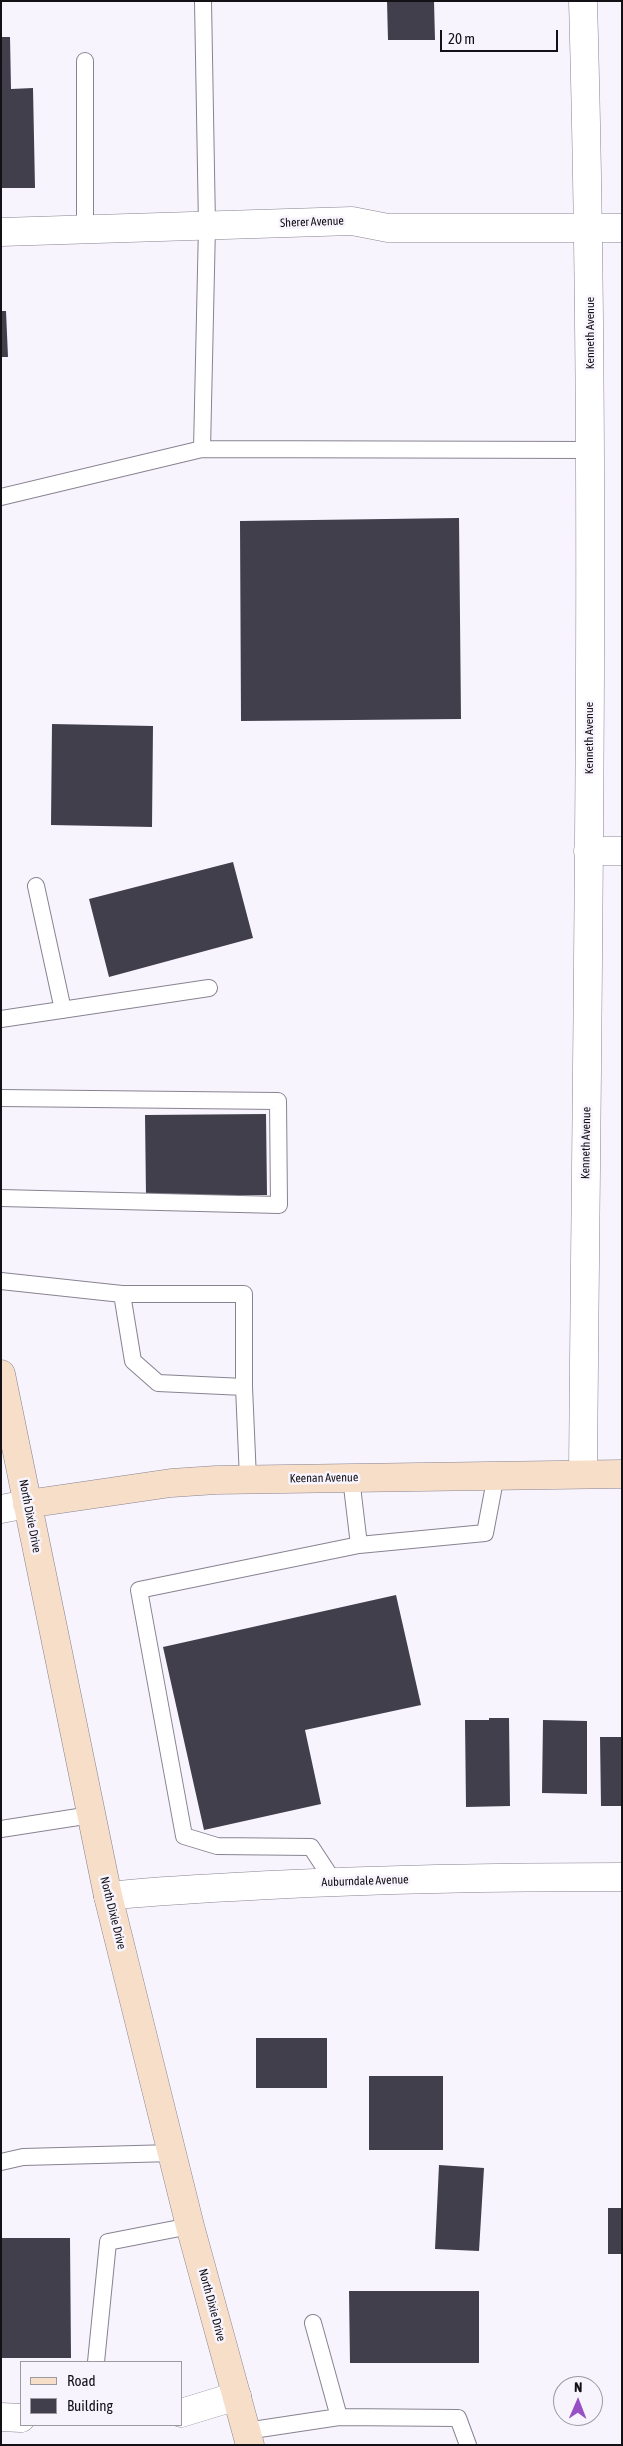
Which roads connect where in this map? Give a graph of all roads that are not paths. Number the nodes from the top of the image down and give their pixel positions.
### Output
1 (203, 1) edge
2 (583, 1) edge
3 (85, 60) dead end
4 (207, 226) junction
5 (85, 228) junction
6 (590, 228) junction
7 (622, 228) edge
8 (1, 232) edge
9 (202, 449) junction
10 (590, 450) junction
11 (1, 497) edge
12 (588, 851) junction
13 (622, 852) edge
14 (36, 886) dead end
15 (209, 988) dead end
16 (64, 1010) junction
17 (1, 1019) edge
18 (1, 1098) edge
19 (1, 1198) edge
20 (1, 1280) edge
21 (122, 1294) junction
22 (1, 1374) edge
23 (244, 1388) junction
24 (583, 1474) junction
25 (622, 1474) edge
26 (496, 1475) junction
27 (351, 1478) junction
28 (248, 1479) junction
29 (14, 1506) edge
30 (360, 1545) junction
31 (91, 1815) junction
32 (1, 1829) edge
33 (622, 1877) edge
34 (334, 1882) junction
35 (108, 1896) junction
36 (173, 2153) junction
37 (1, 2162) edge
38 (190, 2226) junction
39 (313, 2323) dead end
40 (96, 2361) edge
41 (237, 2396) junction
42 (182, 2413) edge
43 (1, 2417) edge
44 (339, 2417) junction
45 (20, 2418) edge
46 (248, 2438) edge
47 (468, 2445) edge

1 - 4 lane
2 - 6 street, Kenneth Avenue
3 - 5 lane
4 - 5 street, Sherer Avenue
4 - 6 street, Sherer Avenue
4 - 9 lane
5 - 8 street, Sherer Avenue
6 - 7 street, Sherer Avenue
6 - 10 street, Kenneth Avenue
9 - 10 lane
9 - 11 lane
10 - 12 street, Kenneth Avenue
12 - 13 street
12 - 24 street, Kenneth Avenue
14 - 16 lane
15 - 16 lane
16 - 17 lane
18 - 19 lane
20 - 21 lane
21 - 23 lane
21 - 23 lane
22 - 29 main road, North Dixie Drive
23 - 28 lane
24 - 25 main road, Keenan Avenue
24 - 26 main road, Keenan Avenue
26 - 27 main road, Keenan Avenue
26 - 30 lane
27 - 28 main road, Keenan Avenue
27 - 30 lane
28 - 29 main road, Keenan Avenue
29 - 31 main road, North Dixie Drive
30 - 34 lane
31 - 32 lane
31 - 35 main road, North Dixie Drive
33 - 34 street, Auburndale Avenue
34 - 35 street, Auburndale Avenue
35 - 36 main road, North Dixie Drive
36 - 37 lane
36 - 38 main road, North Dixie Drive
38 - 40 lane
38 - 41 main road, North Dixie Drive
39 - 44 lane
41 - 42 street
41 - 46 main road, North Dixie Drive
43 - 45 street
44 - 46 lane
44 - 47 lane

